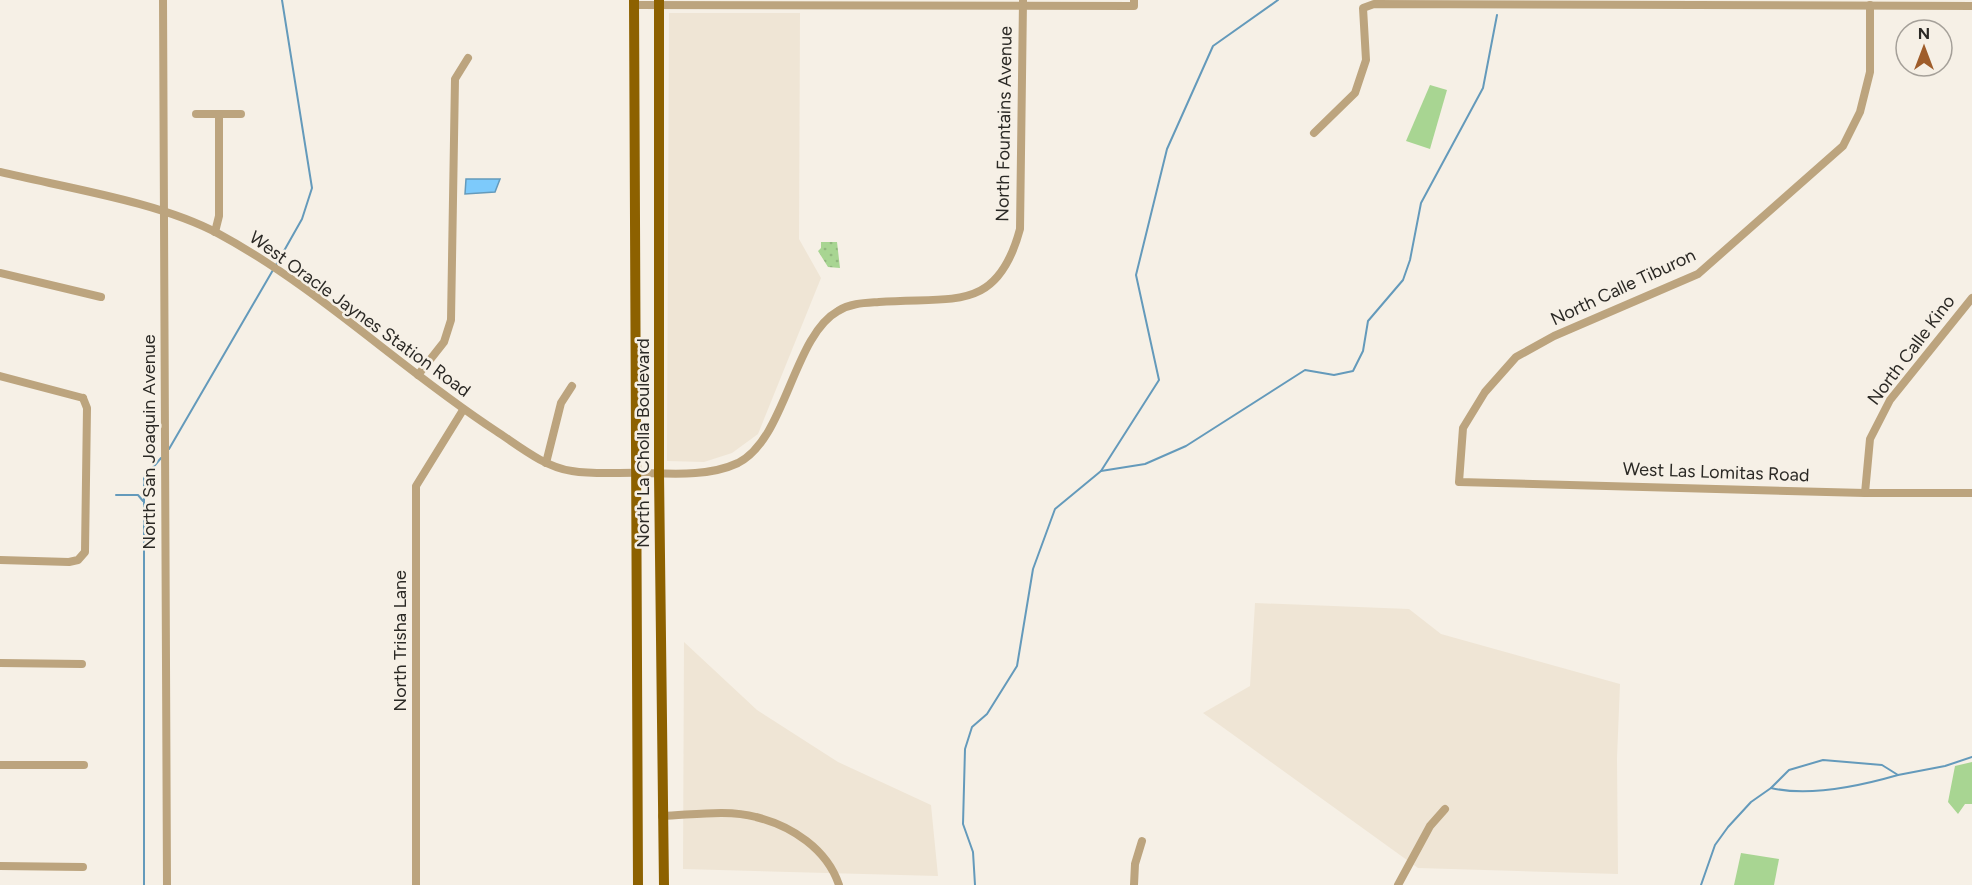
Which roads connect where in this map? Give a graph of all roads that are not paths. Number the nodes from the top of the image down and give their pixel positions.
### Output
1 (163, 0) edge
2 (634, 2) edge
3 (659, 2) edge
4 (1616, 2) edge
5 (1784, 2) edge
6 (1023, 3) edge
7 (1134, 3) edge
8 (1870, 5) junction
9 (1972, 6) edge
10 (468, 58) dead end
11 (196, 114) dead end
12 (219, 114) junction
13 (241, 114) dead end
14 (1314, 133) dead end
15 (0, 172) edge
16 (164, 212) junction
17 (215, 232) junction
18 (0, 273) edge
19 (100, 297) dead end
20 (1972, 298) edge
21 (417, 375) junction
22 (0, 376) edge
23 (572, 386) dead end
24 (463, 410) junction
25 (546, 462) junction
26 (636, 473) junction
27 (659, 474) junction
28 (1459, 482) joint
29 (1865, 493) junction
30 (1972, 493) edge
31 (0, 560) edge
32 (0, 663) edge
33 (82, 664) dead end
34 (0, 765) edge
35 (84, 765) dead end
36 (1445, 809) dead end
37 (662, 816) junction
38 (1142, 841) dead end
39 (0, 866) edge
40 (83, 867) dead end
41 (166, 885) edge
42 (416, 885) edge
43 (638, 885) edge
44 (664, 885) edge
45 (839, 885) edge
46 (1134, 885) edge
47 (1398, 885) edge

1 - 16 street, North San Joaquin Avenue
2 - 3 street
2 - 26 main road, North La Cholla Boulevard
3 - 6 street
3 - 27 main road, North La Cholla Boulevard
4 - 5 street
4 - 14 street
5 - 8 street
6 - 7 street
6 - 27 street, North Fountains Avenue
8 - 9 street
8 - 28 street, North Calle Tiburon
10 - 21 street
11 - 12 street
12 - 13 street
12 - 17 street
15 - 16 street, West Oracle Jaynes Station Road
16 - 17 street, West Oracle Jaynes Station Road
16 - 41 street, North San Joaquin Avenue
17 - 21 street, West Oracle Jaynes Station Road
18 - 19 street
20 - 29 street, North Calle Kino
21 - 24 street, West Oracle Jaynes Station Road
22 - 31 street
23 - 25 street
24 - 25 street, West Oracle Jaynes Station Road
24 - 42 street, North Trisha Lane
25 - 26 street, West Oracle Jaynes Station Road
26 - 27 street, West Oracle Jaynes Station Road
26 - 43 main road, North La Cholla Boulevard
27 - 37 main road, North La Cholla Boulevard
28 - 29 street, West Las Lomitas Road
29 - 30 street, West Las Lomitas Road
32 - 33 street
34 - 35 street
36 - 47 street
37 - 44 main road, North La Cholla Boulevard
37 - 45 street
38 - 46 street
39 - 40 street

